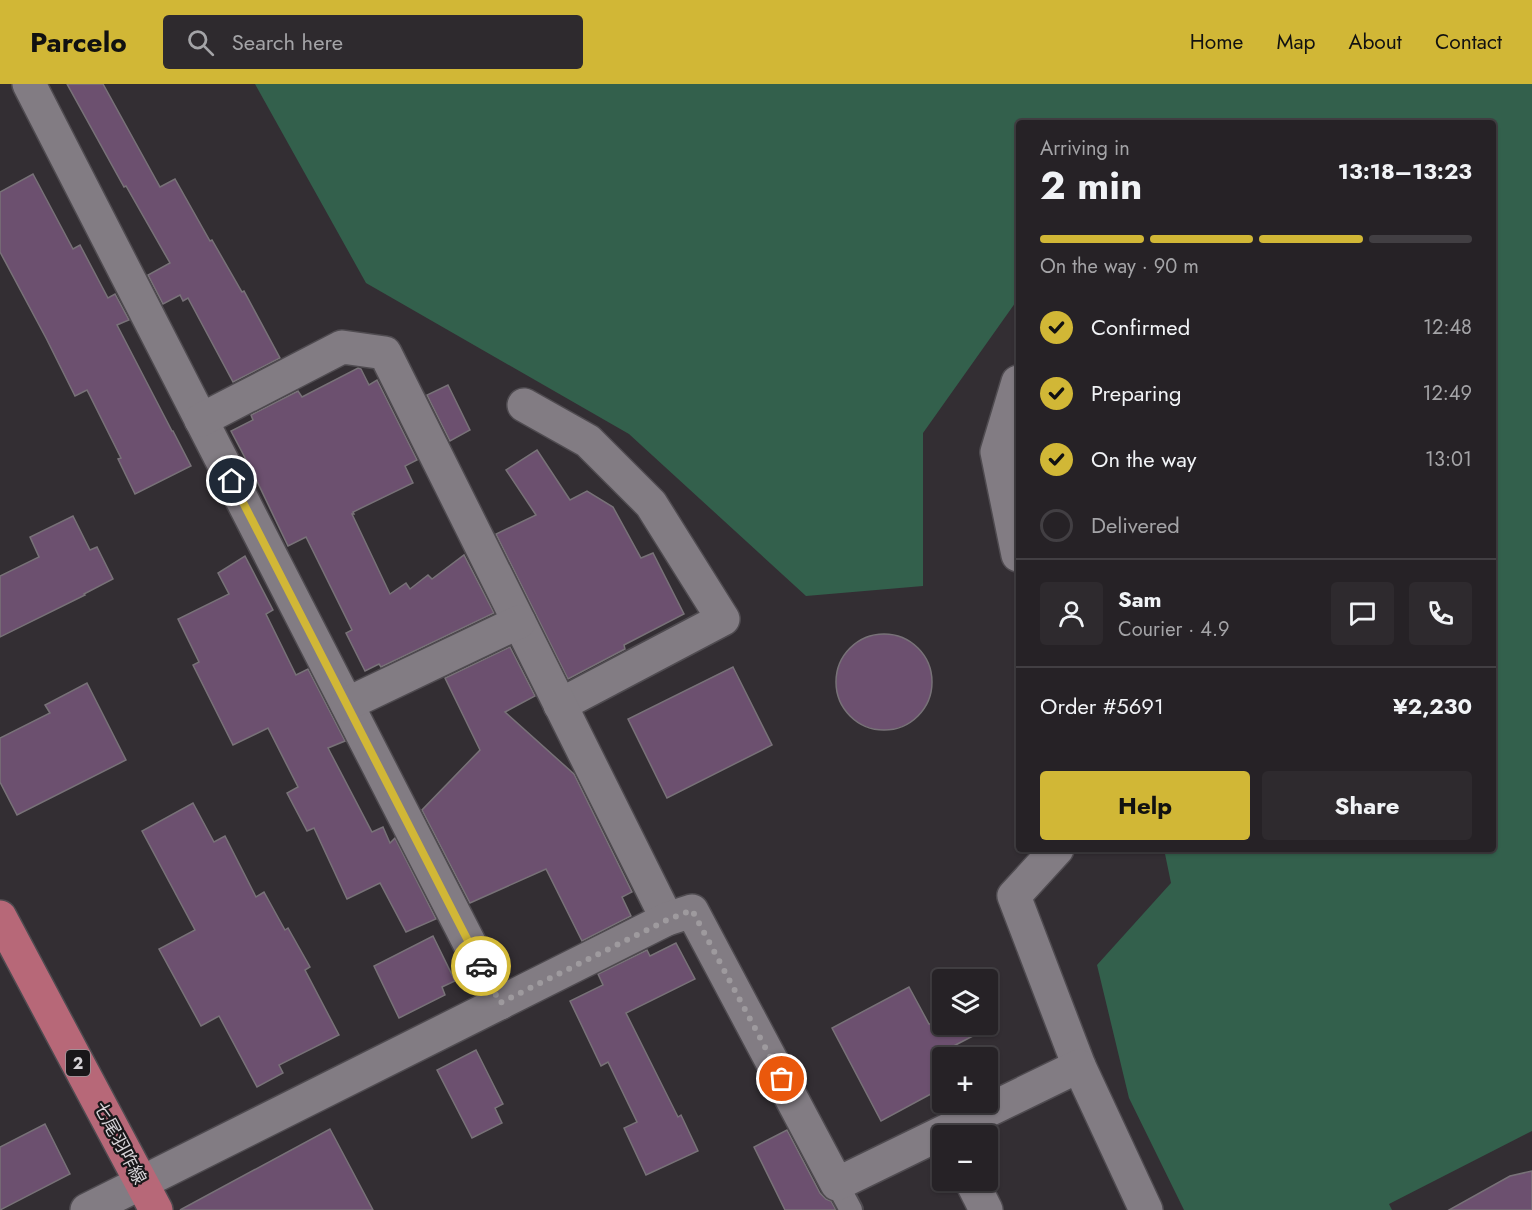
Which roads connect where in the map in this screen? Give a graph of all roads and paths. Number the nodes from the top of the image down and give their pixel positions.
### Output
1 (29, 84) edge
2 (1016, 389) edge
3 (524, 405) dead end
4 (201, 420) junction
5 (1016, 545) edge
6 (519, 622) junction
7 (347, 704) junction
8 (560, 705) junction
9 (1054, 852) edge
10 (0, 917) edge
11 (667, 920) junction
12 (500, 1003) junction
13 (1079, 1066) junction
14 (964, 1125) edge
15 (932, 1143) edge
16 (976, 1191) edge
17 (148, 1196) edge
18 (844, 1197) edge
19 (87, 1210) edge
20 (986, 1210) edge
21 (1146, 1210) edge

1 - 4 street
2 - 5 street
3 - 8 street
4 - 6 street
4 - 7 street
6 - 7 street
6 - 8 street
7 - 12 street
8 - 11 street
9 - 13 street
10 - 17 main road, 七尾羽咋線 / 2
11 - 12 street
11 - 18 street
12 - 17 street
13 - 14 street
13 - 21 street
15 - 18 street
16 - 20 street
17 - 19 street

